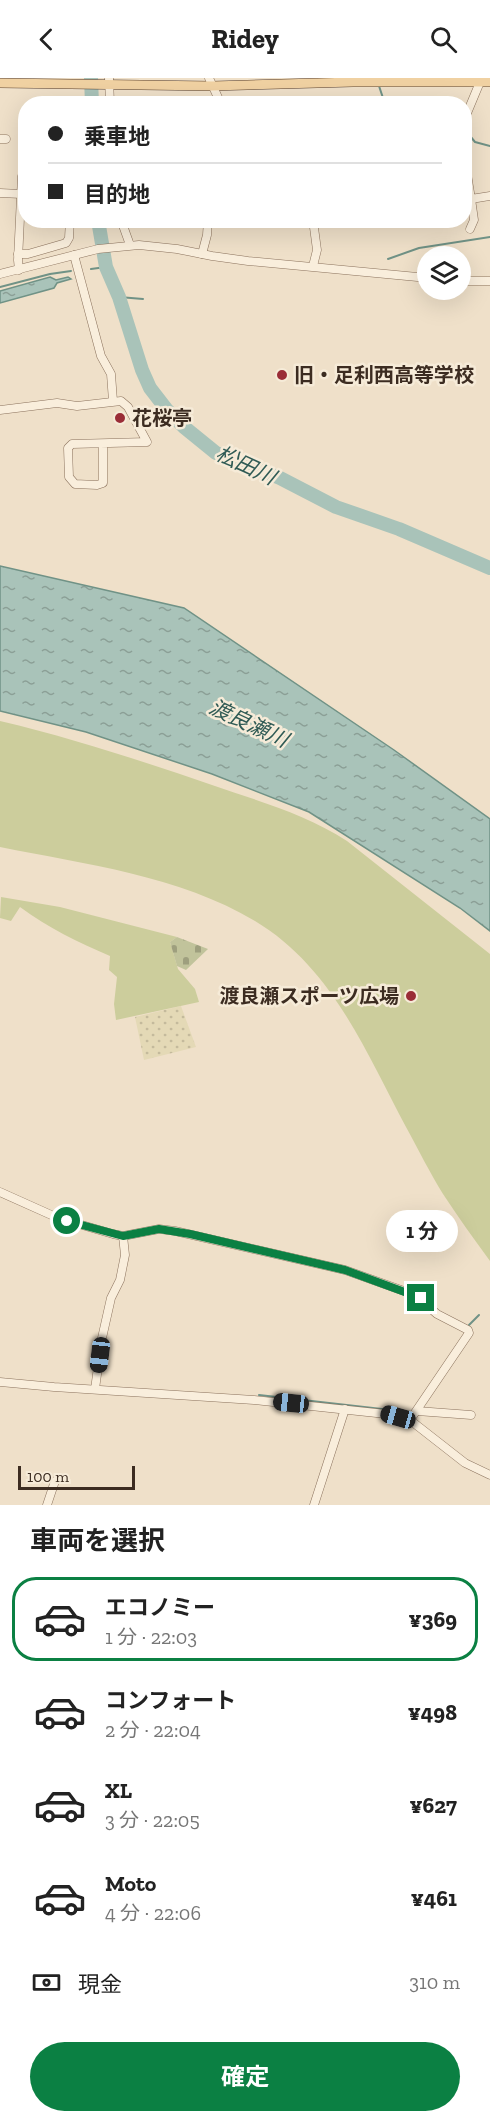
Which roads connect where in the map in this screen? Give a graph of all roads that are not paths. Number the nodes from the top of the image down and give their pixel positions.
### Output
1 (31, 80) edge
2 (353, 80) edge
3 (436, 80) edge
4 (108, 81) edge
5 (315, 81) edge
6 (211, 82) edge
7 (485, 82) edge
8 (0, 83) edge
9 (109, 96) edge
10 (217, 96) edge
11 (472, 105) edge
12 (0, 193) edge
13 (18, 194) edge
14 (490, 196) edge
15 (472, 202) edge
16 (19, 228) edge
17 (70, 228) edge
18 (123, 228) edge
19 (207, 228) edge
20 (314, 228) edge
21 (128, 245) junction
22 (18, 254) junction
23 (202, 254) junction
24 (74, 255) junction
25 (314, 266) junction
26 (19, 270) junction
27 (0, 274) edge
28 (417, 277) edge
29 (471, 281) edge
30 (490, 281) edge
31 (113, 401) junction
32 (0, 410) edge
33 (103, 444) junction
34 (0, 1192) edge
35 (123, 1236) junction
36 (0, 1382) edge
37 (95, 1389) junction
38 (345, 1409) junction
39 (417, 1411) junction
40 (471, 1415) dead end
41 (410, 1420) junction
42 (490, 1475) edge
43 (55, 1481) dead end
44 (47, 1505) edge
45 (314, 1505) edge

1 - 4 main road
1 - 8 main road
2 - 3 main road
2 - 5 main road
3 - 7 main road
4 - 6 main road
4 - 9 street
5 - 6 main road
6 - 10 street
7 - 11 street
12 - 13 street
14 - 15 street
16 - 22 street
17 - 22 street
18 - 21 street
19 - 23 street
20 - 25 street
21 - 23 street
21 - 24 street
22 - 26 street
23 - 25 street
24 - 26 street
24 - 31 street
25 - 28 street
26 - 27 street
29 - 30 street
31 - 32 street
31 - 33 street
33 - 33 street
34 - 35 street
35 - 37 street
35 - 39 street
36 - 37 street
37 - 38 street
38 - 41 street
38 - 45 street
39 - 40 street
39 - 41 street
41 - 42 street
43 - 44 street

